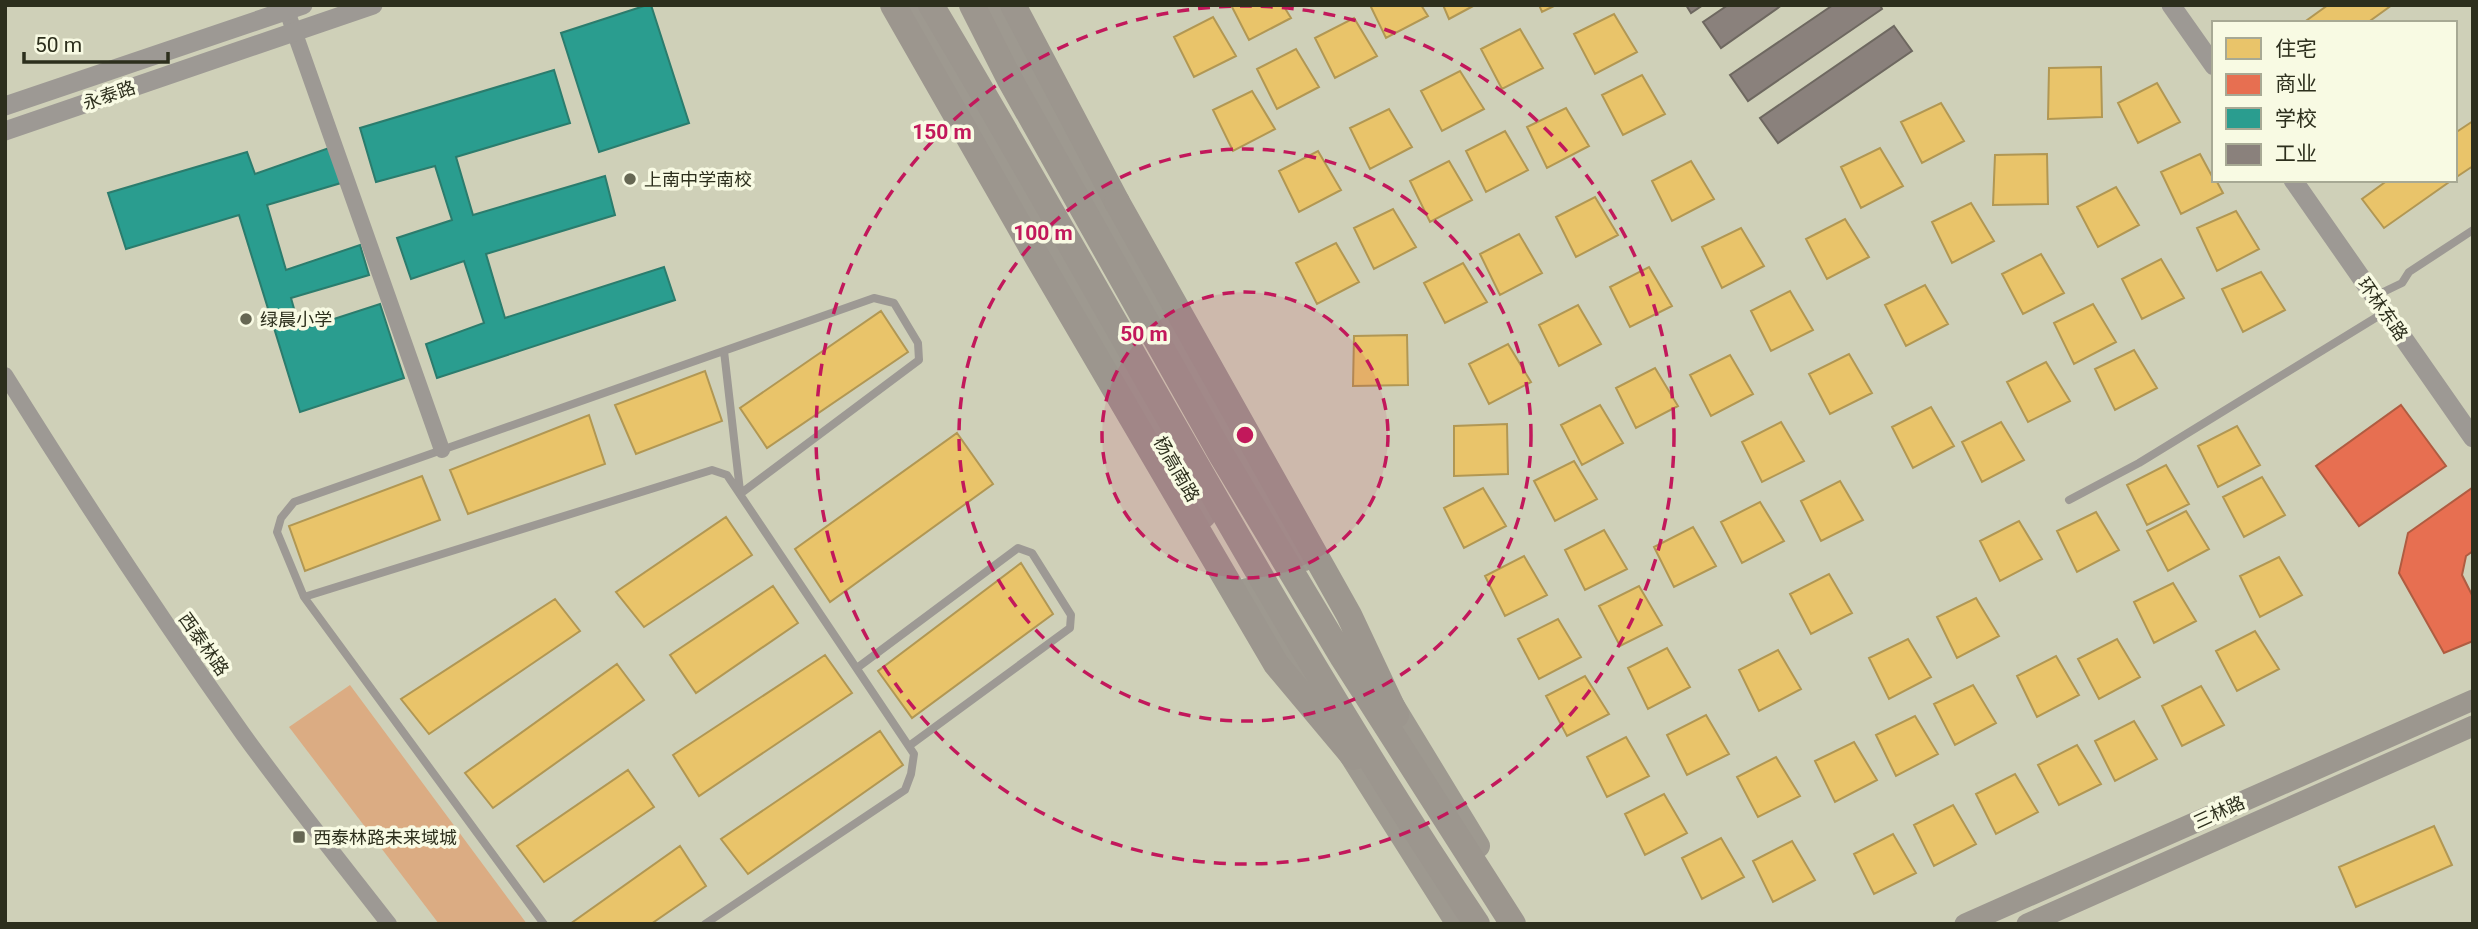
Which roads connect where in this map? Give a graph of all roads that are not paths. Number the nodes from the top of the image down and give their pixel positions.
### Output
1 (373, 5) edge
2 (893, 5) edge
3 (909, 5) edge
4 (930, 5) edge
5 (972, 5) edge
6 (992, 5) edge
7 (2171, 5) edge
8 (295, 8) edge
9 (1017, 13) edge
10 (294, 32) junction
11 (2212, 63) edge
12 (1024, 64) junction
13 (5, 106) edge
14 (5, 131) edge
15 (2294, 182) edge
16 (2473, 230) edge
17 (2379, 304) junction
18 (724, 351) junction
19 (5, 375) edge
20 (2473, 438) edge
21 (442, 450) junction
22 (740, 494) junction
23 (2069, 500) dead end
24 (304, 597) junction
25 (857, 668) junction
26 (2473, 700) edge
27 (2473, 726) edge
28 (909, 746) junction
29 (1443, 801) junction
30 (1404, 827) junction
31 (389, 924) edge
32 (544, 924) edge
33 (705, 924) edge
34 (1458, 924) edge
35 (1477, 924) edge
36 (1513, 924) edge
37 (1527, 924) edge
38 (1965, 924) edge
39 (2027, 924) edge

1 - 10 street, 永泰路
2 - 30 highway, bridge
3 - 30 main road, 杨高南路
4 - 30 highway, 杨高南路, bridge
5 - 29 highway, bridge
6 - 12 main road
7 - 11 street
8 - 10 street
8 - 13 street, 永泰路
9 - 12 main road
9 - 29 highway, bridge
10 - 14 street, 永泰路
10 - 21 street
12 - 29 main road
15 - 17 street, 环林东路
16 - 17 lane
17 - 20 street, 环林东路
17 - 23 lane
18 - 21 lane
18 - 22 lane
18 - 22 lane
19 - 31 street, 西泰林路
21 - 24 lane
22 - 24 lane
22 - 25 lane
24 - 32 lane
25 - 28 lane
25 - 28 lane
26 - 38 main road, 三林路
27 - 39 main road, 三林路
28 - 33 lane
29 - 30 main road
29 - 36 highway, bridge
29 - 37 main road
30 - 34 main road, 杨高南路
30 - 35 highway, 杨高南路, bridge

